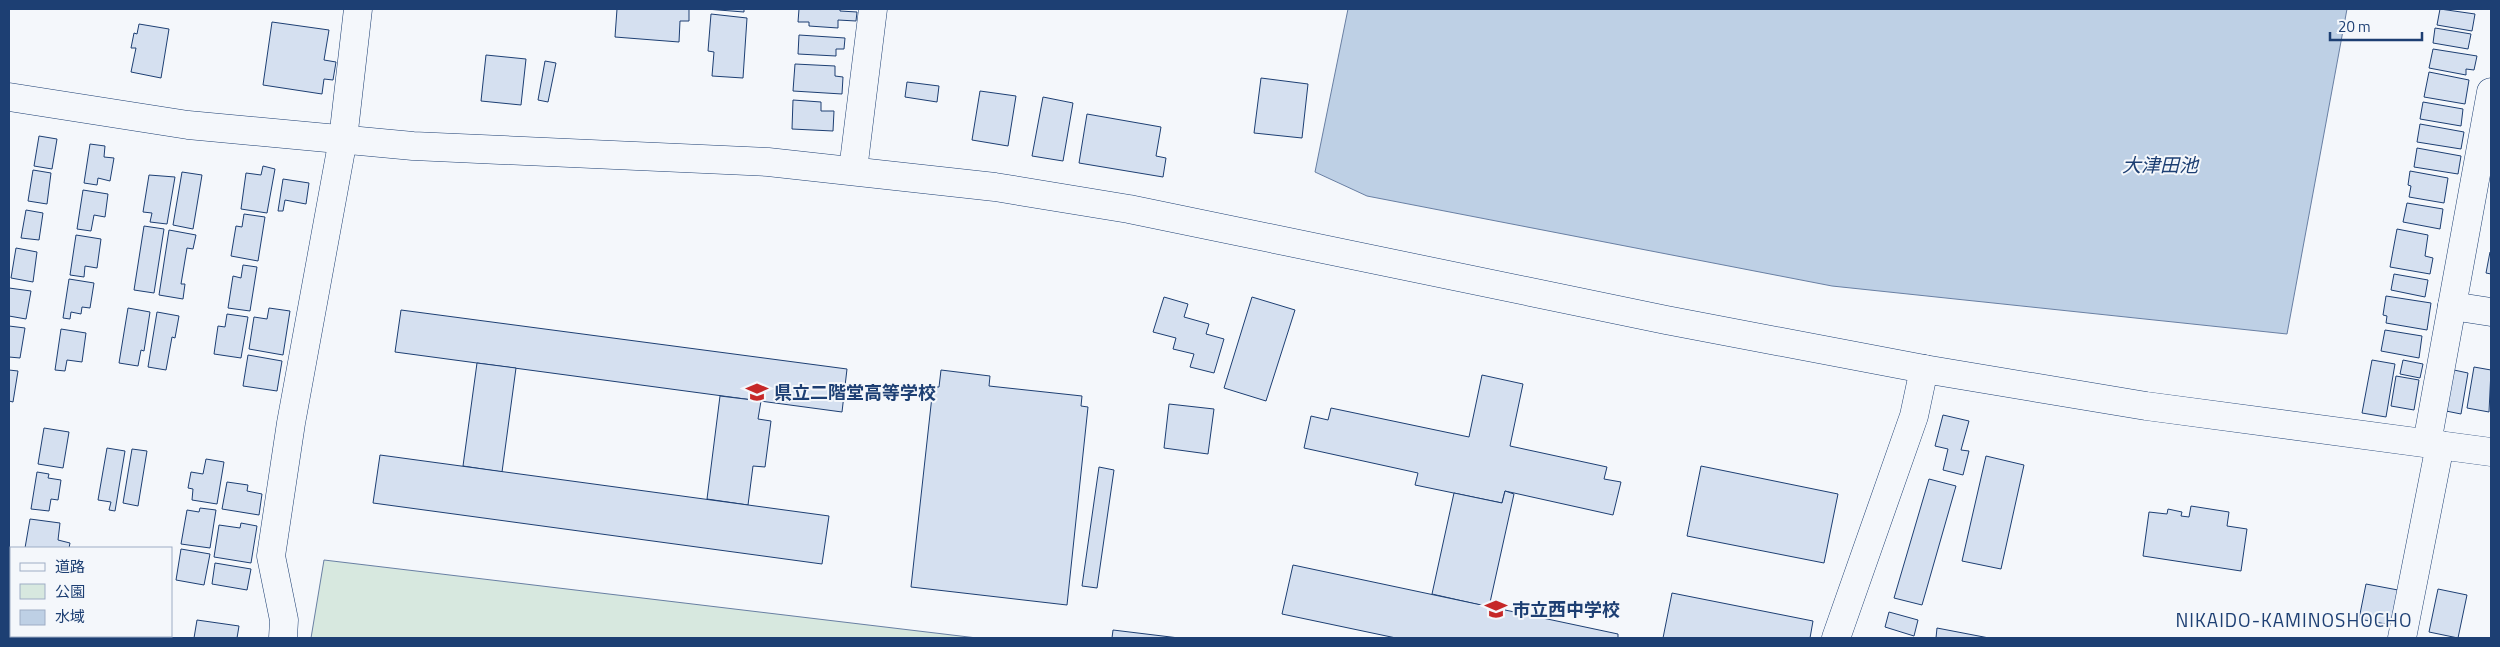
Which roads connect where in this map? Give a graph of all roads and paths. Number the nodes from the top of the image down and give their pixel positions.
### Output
1 (358, 9) edge
2 (873, 9) edge
3 (2491, 92) edge
4 (9, 97) edge
5 (343, 138) junction
6 (853, 170) junction
7 (2452, 306) junction
8 (2491, 312) edge
9 (1924, 369) junction
10 (2434, 444) junction
11 (2491, 452) edge
12 (283, 638) edge
13 (1836, 638) edge
14 (2402, 638) edge

1 - 5 street
2 - 6 street
3 - 7 street
4 - 5 street
5 - 6 street
5 - 12 street
6 - 9 street
7 - 8 street
7 - 10 street
9 - 10 street
9 - 13 street
10 - 11 street
10 - 14 street

